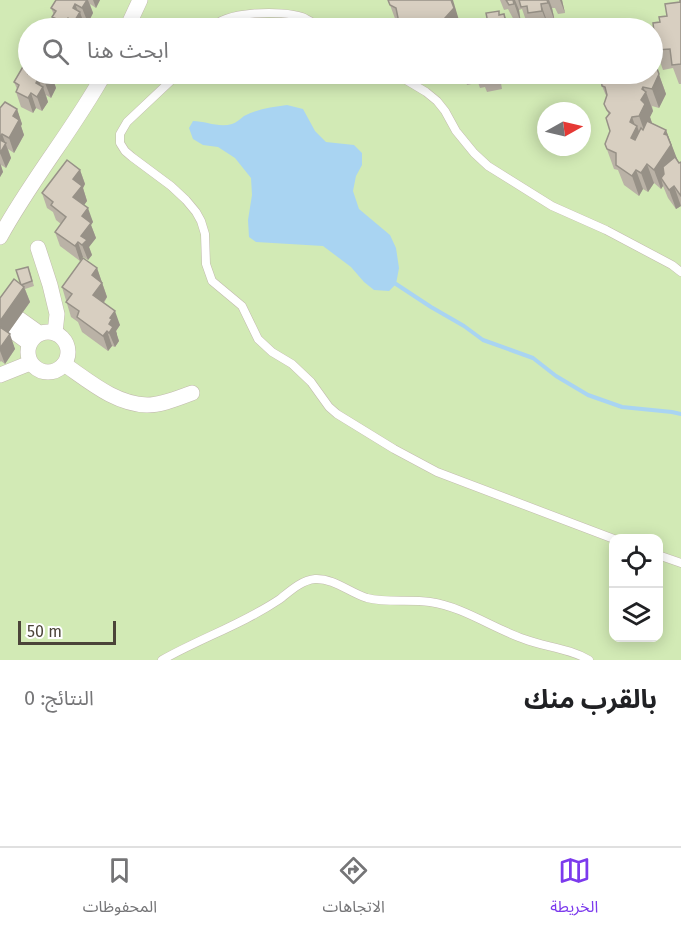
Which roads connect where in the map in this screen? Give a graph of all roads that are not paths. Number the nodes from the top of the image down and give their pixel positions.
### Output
1 (140, 0) edge
2 (132, 18) edge
3 (232, 18) edge
4 (303, 18) edge
5 (98, 84) edge
6 (167, 84) edge
7 (413, 84) edge
8 (0, 237) edge
9 (38, 248) dead end
10 (681, 272) edge
11 (14, 323) dead end
12 (41, 336) junction
13 (30, 363) junction
14 (64, 364) junction
15 (0, 375) edge
16 (192, 393) dead end
17 (609, 537) edge
18 (663, 557) edge
19 (681, 563) edge
20 (162, 660) edge
21 (589, 660) edge

1 - 2 street
3 - 4 lane
5 - 8 street
6 - 17 lane
7 - 10 lane
9 - 12 street
11 - 12 street
12 - 13 street
12 - 14 street
13 - 14 street
13 - 15 street
14 - 16 street
18 - 19 lane
20 - 21 lane

